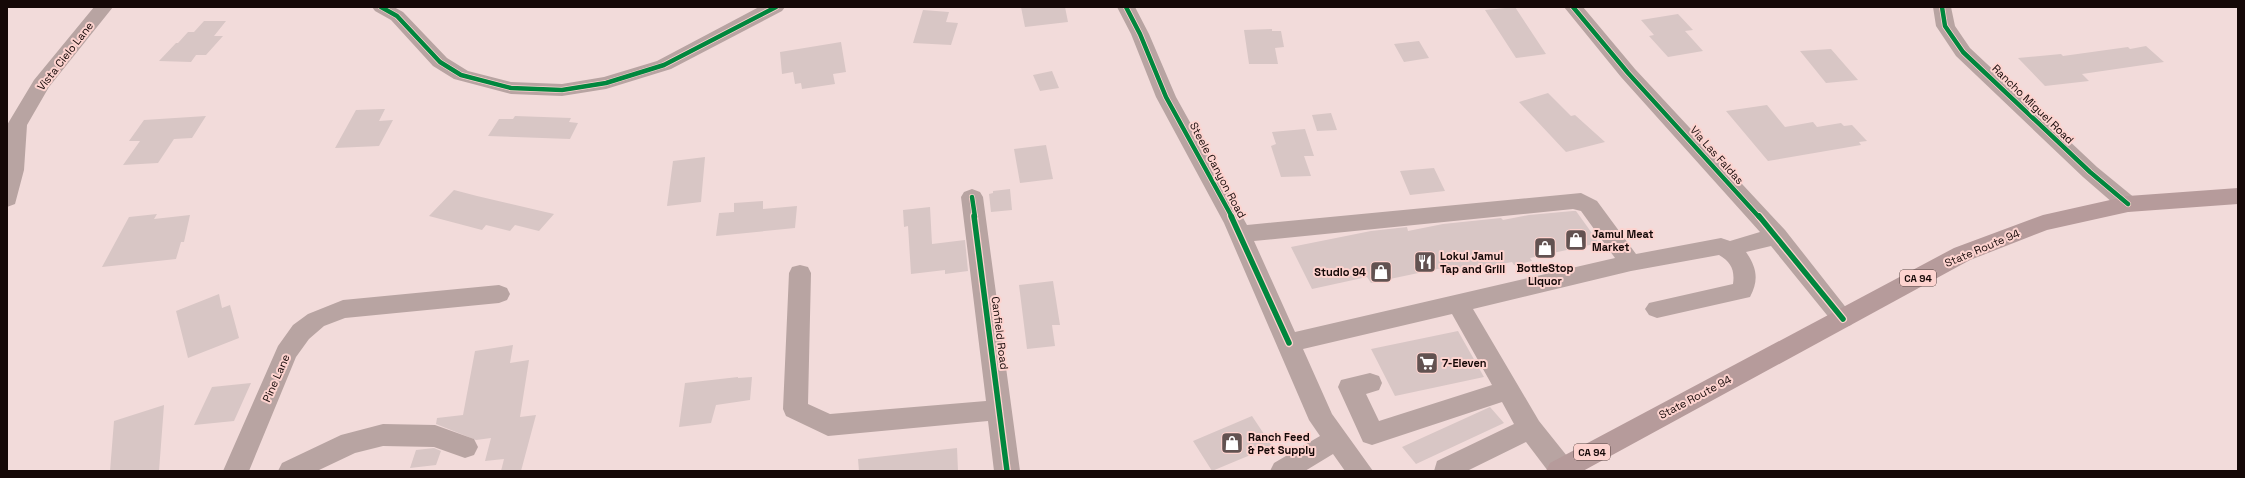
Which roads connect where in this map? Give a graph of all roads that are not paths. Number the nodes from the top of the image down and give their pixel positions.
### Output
1 (104, 7) edge
2 (381, 7) edge
3 (776, 7) edge
4 (1126, 7) edge
5 (1573, 7) edge
6 (1942, 7) edge
7 (2238, 196) edge
8 (972, 197) dead end
9 (7, 199) edge
10 (2128, 204) junction
11 (1240, 234) junction
12 (1777, 236) junction
13 (1729, 249) junction
14 (1631, 263) junction
15 (800, 273) dead end
16 (499, 294) dead end
17 (1458, 303) junction
18 (1657, 309) dead end
19 (1843, 319) junction
20 (1289, 343) junction
21 (1370, 383) dead end
22 (1507, 390) junction
23 (1000, 410) junction
24 (1530, 428) junction
25 (1337, 439) junction
26 (465, 447) dead end
27 (1446, 469) dead end
28 (1560, 470) edge
29 (236, 471) edge
30 (290, 471) edge
31 (1007, 471) edge
32 (1283, 471) edge
33 (1360, 471) edge

1 - 9 street, Vista Cielo Lane
2 - 3 street
4 - 11 street, Steele Canyon Road
5 - 12 street, Via Las Faldas
6 - 10 street, Rancho Miguel Road
7 - 10 highway, State Route 94 / CA 94
8 - 23 street, Canfield Road
10 - 19 highway, State Route 94 / CA 94
11 - 14 street
11 - 20 street, Steele Canyon Road
12 - 13 street
12 - 19 street, Via Las Faldas
13 - 14 street
13 - 18 street
14 - 17 street
15 - 23 street
16 - 29 street, Pine Lane
17 - 20 street
17 - 22 street
19 - 28 highway, State Route 94 / CA 94
20 - 25 street, Steele Canyon Road
21 - 22 street
22 - 24 street
23 - 31 street, Canfield Road
24 - 27 street
24 - 28 street
25 - 32 street
25 - 33 street, Steele Canyon Road
26 - 30 street

